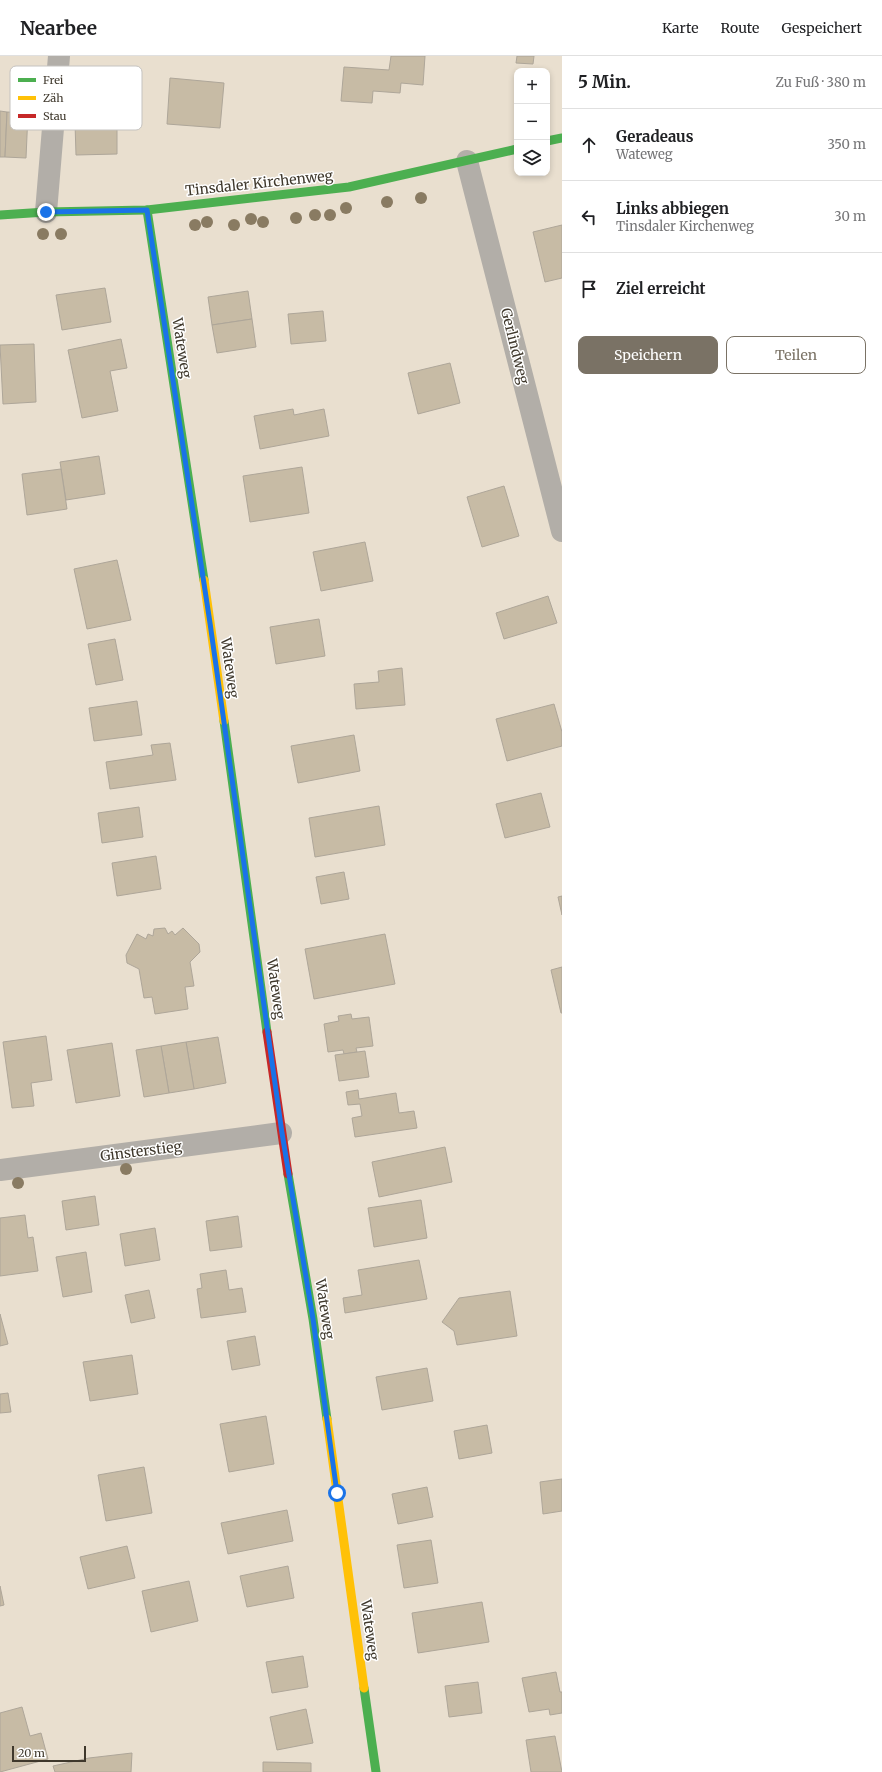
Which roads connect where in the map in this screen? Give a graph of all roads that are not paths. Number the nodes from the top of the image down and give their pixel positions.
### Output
1 (59, 56) edge
2 (58, 66) edge
3 (53, 130) edge
4 (562, 138) edge
5 (550, 140) edge
6 (514, 150) edge
7 (467, 160) junction
8 (147, 210) junction
9 (46, 212) junction
10 (0, 215) edge
11 (562, 531) edge
12 (282, 1133) junction
13 (0, 1170) edge
14 (376, 1772) edge

1 - 2 street
3 - 9 street
4 - 5 street
6 - 7 street, Tinsdaler Kirchenweg
7 - 8 street, Tinsdaler Kirchenweg
7 - 11 street, Gerlindweg
8 - 9 street, Tinsdaler Kirchenweg
8 - 12 street, Wateweg
9 - 10 street, Tinsdaler Kirchenweg
12 - 13 street, Ginsterstieg
12 - 14 street, Wateweg

